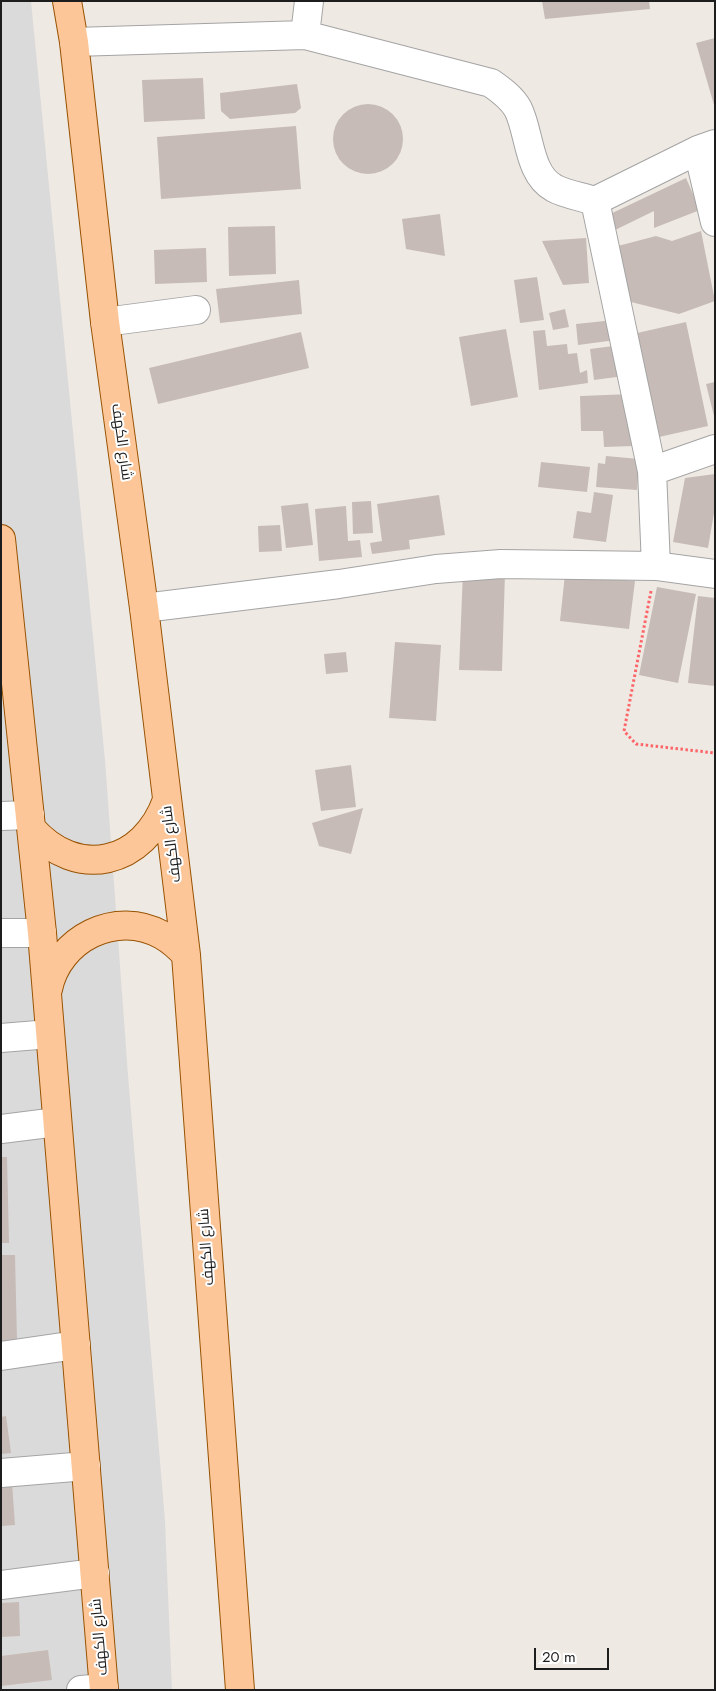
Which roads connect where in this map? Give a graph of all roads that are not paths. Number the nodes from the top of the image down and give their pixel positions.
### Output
1 (67, 1) edge
2 (309, 1) edge
3 (306, 35) junction
4 (74, 42) junction
5 (706, 147) edge
6 (595, 201) junction
7 (715, 222) edge
8 (196, 310) dead end
9 (104, 322) junction
10 (715, 449) edge
11 (652, 471) junction
12 (1, 539) edge
13 (656, 566) junction
14 (715, 574) edge
15 (4, 584) edge
16 (144, 608) junction
17 (9, 696) edge
18 (167, 800) junction
19 (1, 816) edge
20 (30, 821) junction
21 (1, 933) edge
22 (42, 933) junction
23 (186, 955) junction
24 (47, 997) junction
25 (50, 1034) junction
26 (1, 1038) edge
27 (57, 1122) junction
28 (1, 1129) edge
29 (76, 1345) junction
30 (1, 1356) edge
31 (86, 1466) junction
32 (1, 1473) edge
33 (94, 1574) junction
34 (1, 1585) edge
35 (96, 1689) edge
36 (240, 1690) edge

1 - 4 main road, شارع الكهف
2 - 3 street
3 - 4 street
3 - 6 street
4 - 9 main road, شارع الكهف
5 - 6 street
5 - 7 street
6 - 11 street
8 - 9 street
9 - 16 main road, شارع الكهف
10 - 11 street
11 - 13 street
12 - 15 main road, شارع الكهف
13 - 14 street
13 - 16 street
15 - 17 main road, شارع الكهف
16 - 18 main road, شارع الكهف
17 - 20 main road, شارع الكهف
18 - 20 main road
18 - 23 main road, شارع الكهف
19 - 20 street
20 - 22 main road, شارع الكهف
21 - 22 street
22 - 24 main road, شارع الكهف
23 - 24 main road
23 - 36 main road, شارع الكهف
24 - 25 main road, شارع الكهف
25 - 26 street
25 - 27 main road, شارع الكهف
27 - 28 street
27 - 29 main road, شارع الكهف
29 - 30 street
29 - 31 main road, شارع الكهف
31 - 32 street
31 - 33 main road, شارع الكهف
33 - 34 street
33 - 35 main road, شارع الكهف

